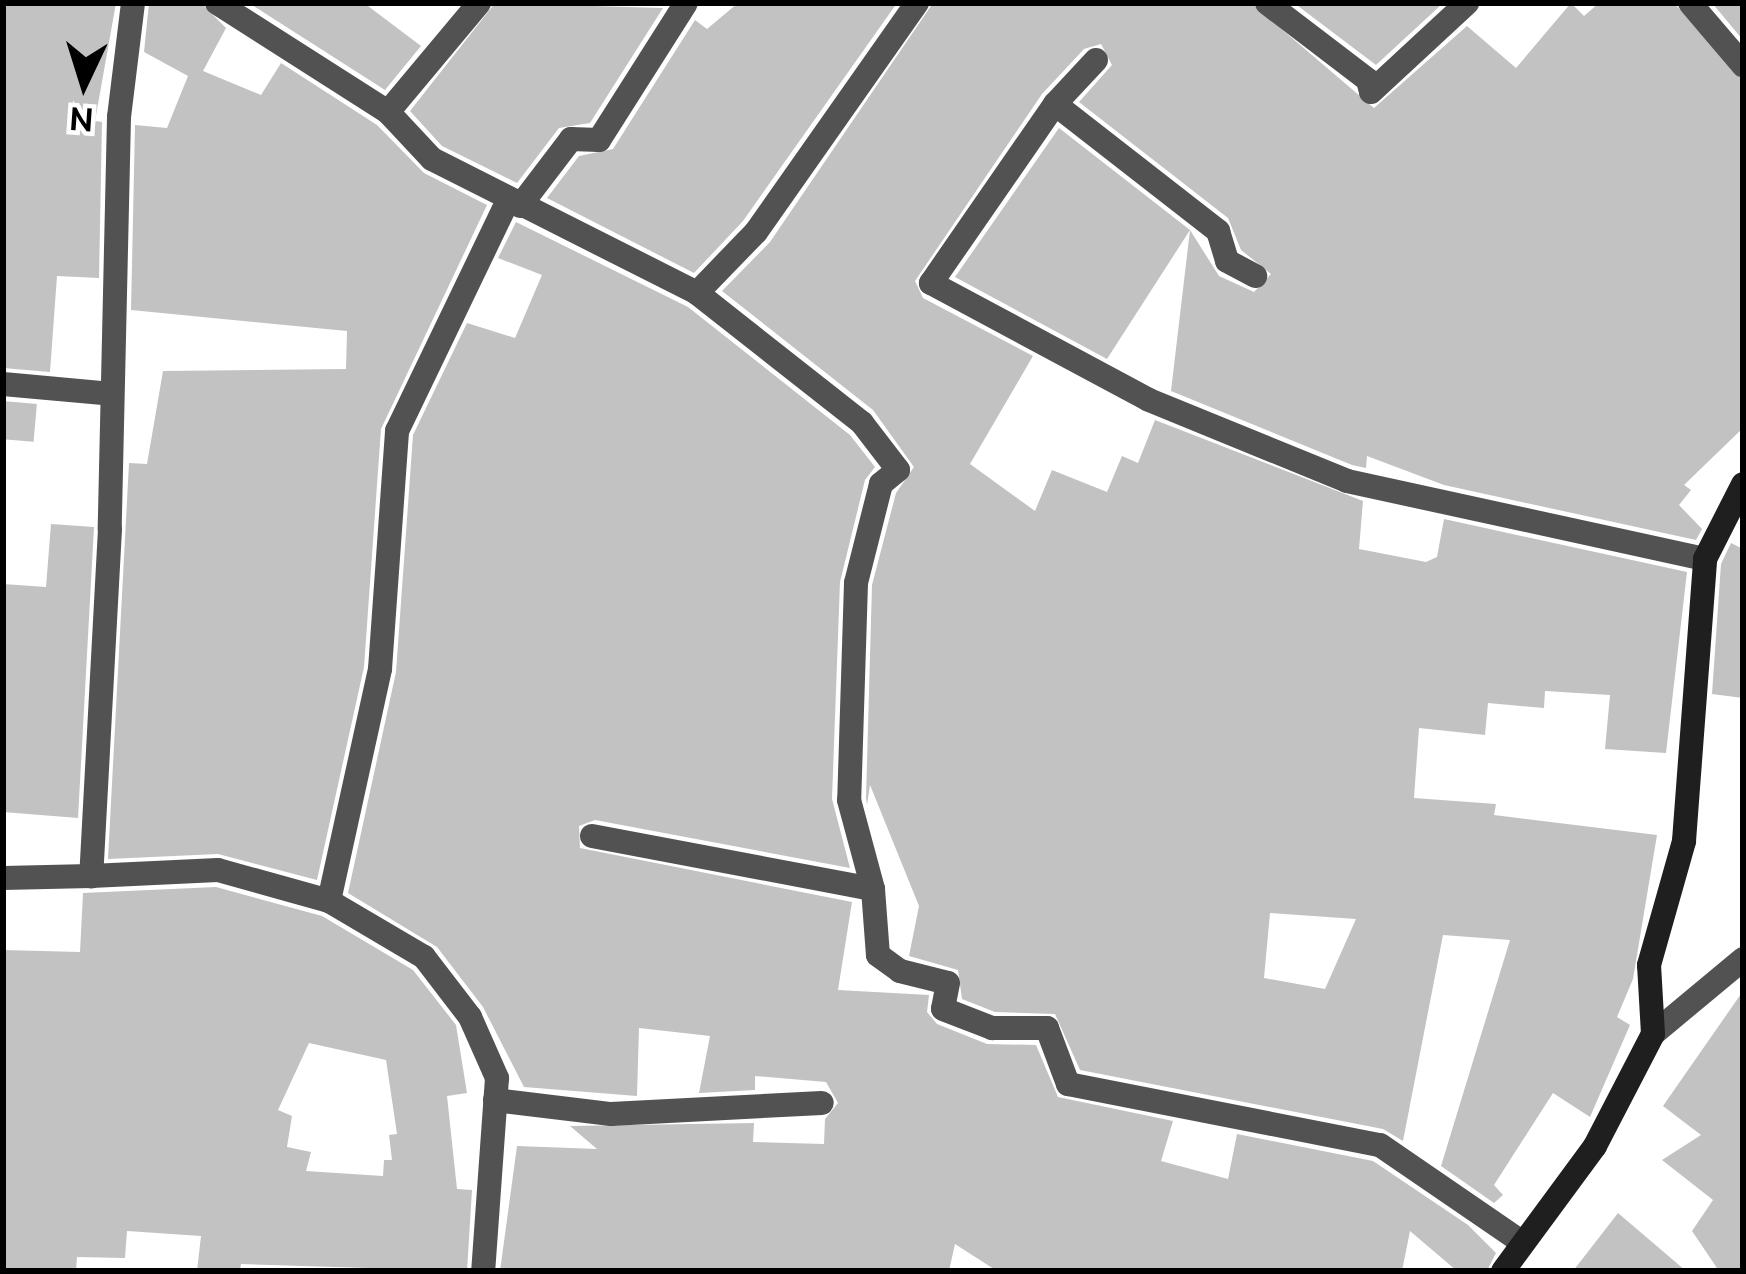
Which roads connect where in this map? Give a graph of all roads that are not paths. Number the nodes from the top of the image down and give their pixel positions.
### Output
1 (134, 3) edge
2 (217, 3) edge
3 (479, 3) edge
4 (686, 3) edge
5 (917, 3) edge
6 (1267, 3) edge
7 (1467, 3) edge
8 (1690, 3) edge
9 (1096, 60) dead end
10 (1743, 65) edge
11 (1055, 104) junction
12 (388, 112) junction
13 (514, 203) junction
14 (1255, 277) dead end
15 (698, 293) junction
16 (3, 384) edge
17 (112, 394) junction
18 (1743, 484) edge
19 (1705, 559) junction
20 (592, 836) dead end
21 (92, 876) junction
22 (3, 878) edge
23 (873, 889) junction
24 (329, 901) junction
25 (1743, 959) edge
26 (1653, 1034) junction
27 (495, 1100) junction
28 (822, 1103) dead end
29 (1520, 1240) junction
30 (483, 1271) edge
31 (1502, 1271) edge

1 - 17 street
2 - 12 street
3 - 12 street
4 - 13 street
5 - 15 street
6 - 7 street
8 - 10 street
9 - 11 street
11 - 14 street
11 - 19 street
12 - 13 street
13 - 15 street
13 - 24 street
15 - 23 street
16 - 17 street
17 - 21 street
18 - 19 street
19 - 26 street
20 - 23 street
21 - 22 street
21 - 24 street
23 - 29 street
24 - 27 street
25 - 26 street
26 - 29 street
27 - 28 street
27 - 30 street
29 - 31 street

